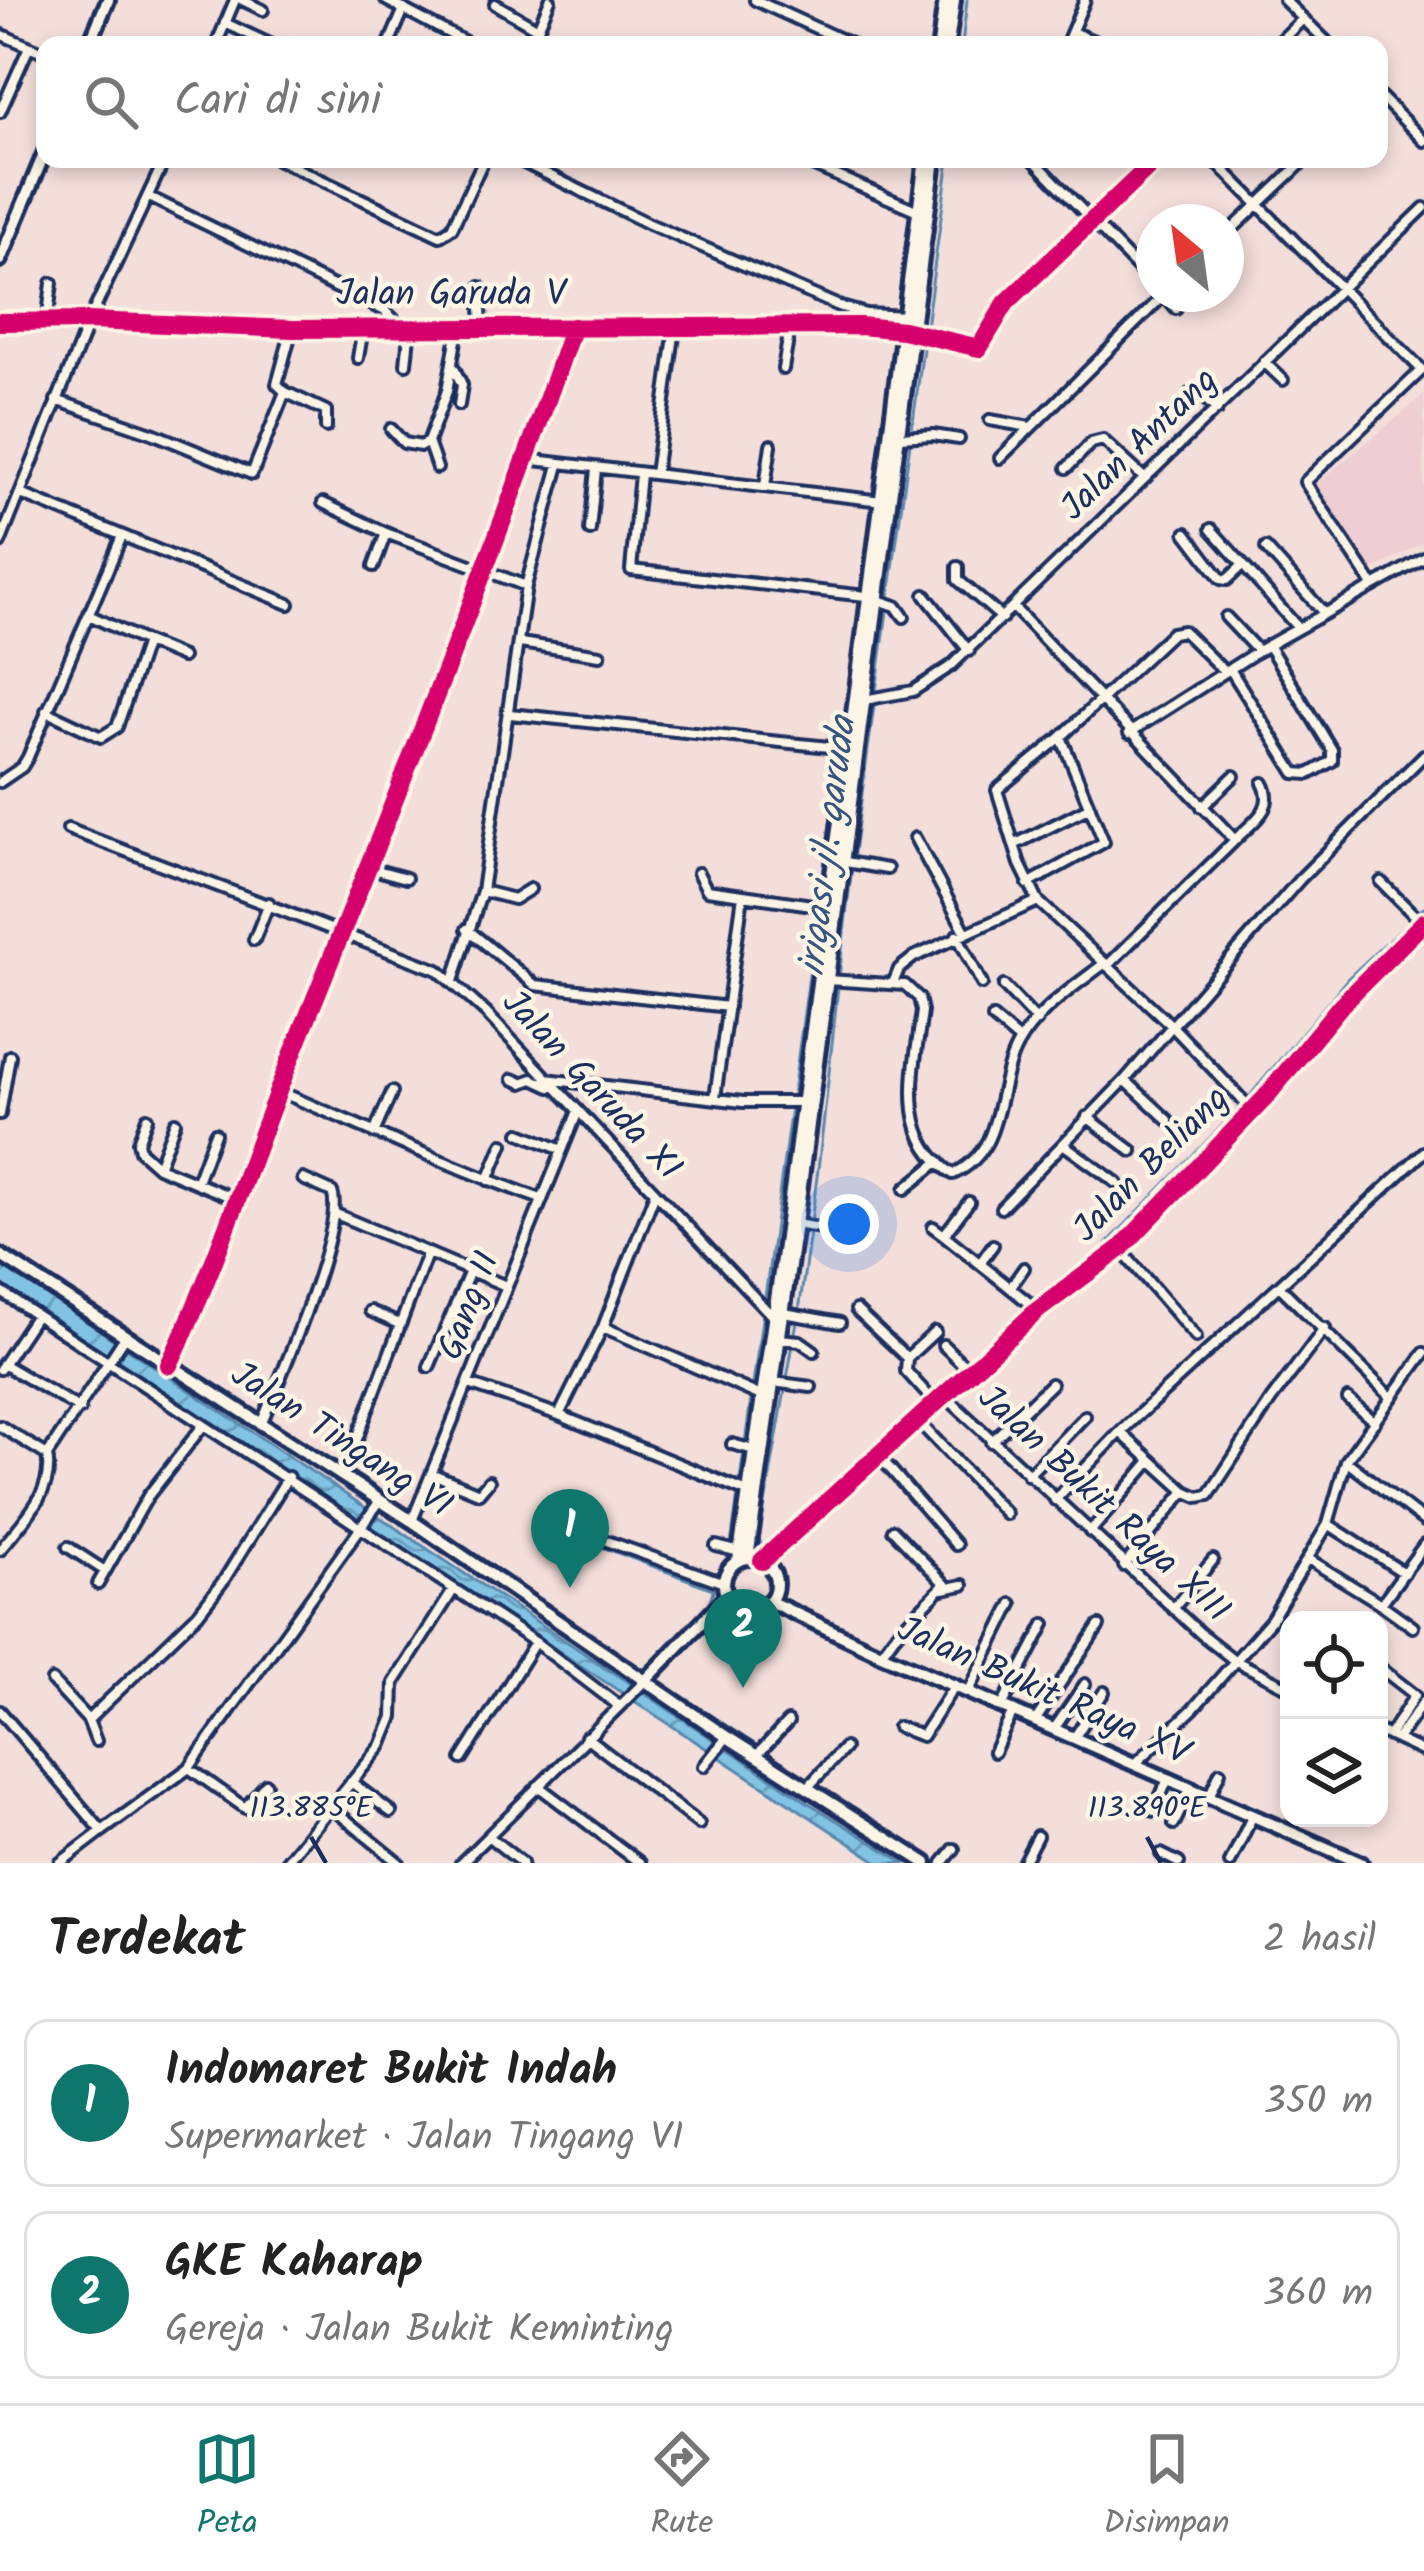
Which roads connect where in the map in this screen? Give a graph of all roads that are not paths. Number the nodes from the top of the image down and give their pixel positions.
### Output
1 (108, 0) edge
2 (238, 0) edge
3 (386, 0) edge
4 (550, 0) edge
5 (755, 0) edge
6 (945, 0) edge
7 (954, 0) edge
8 (1085, 0) edge
9 (1284, 0) edge
10 (495, 4) dead end
11 (404, 9) junction
12 (263, 10) dead end
13 (1303, 19) junction
14 (225, 23) junction
15 (538, 29) junction
16 (1072, 32) junction
17 (0, 34) edge
18 (93, 36) edge
19 (220, 36) edge
20 (253, 36) edge
21 (392, 36) edge
22 (454, 36) edge
23 (535, 36) edge
24 (833, 36) edge
25 (940, 36) edge
26 (949, 36) edge
27 (1070, 36) edge
28 (1082, 36) edge
29 (1285, 36) edge
30 (1321, 36) edge
31 (29, 46) junction
32 (36, 49) edge
33 (1388, 104) edge
34 (0, 112) edge
35 (1424, 141) edge
36 (38, 168) edge
37 (162, 168) edge
38 (296, 168) edge
39 (480, 168) edge
40 (534, 168) edge
41 (819, 168) edge
42 (924, 168) edge
43 (933, 168) edge
44 (1042, 168) edge
45 (1147, 168) edge
46 (1222, 168) edge
47 (1296, 168) edge
48 (149, 196) junction
49 (1257, 204) junction
50 (1424, 208) edge
51 (919, 212) junction
52 (1244, 217) edge
53 (1092, 220) junction
54 (0, 260) edge
55 (1136, 266) edge
56 (916, 269) junction
57 (52, 283) dead end
58 (480, 287) dead end
59 (1339, 289) junction
60 (1146, 312) edge
61 (89, 320) junction
62 (0, 322) edge
63 (47, 323) junction
64 (407, 327) junction
65 (482, 327) junction
66 (573, 327) junction
67 (790, 327) junction
68 (363, 328) junction
69 (675, 328) junction
70 (915, 328) junction
71 (292, 329) junction
72 (458, 329) junction
73 (358, 358) dead end
74 (1264, 362) junction
75 (406, 364) dead end
76 (453, 367) junction
77 (783, 369) dead end
78 (1423, 369) edge
79 (1283, 380) dead end
80 (285, 392) junction
81 (1190, 394) dead end
82 (56, 400) junction
83 (459, 405) dead end
84 (1216, 410) junction
85 (990, 420) dead end
86 (326, 427) dead end
87 (1030, 427) junction
88 (391, 429) dead end
89 (908, 437) junction
90 (958, 439) dead end
91 (428, 442) junction
92 (771, 445) dead end
93 (1000, 458) dead end
94 (526, 459) junction
95 (559, 465) junction
96 (437, 468) dead end
97 (1066, 468) dead end
98 (596, 470) junction
99 (640, 474) junction
100 (656, 474) junction
101 (1143, 477) junction
102 (766, 486) junction
103 (21, 494) junction
104 (884, 501) junction
105 (323, 503) dead end
106 (590, 530) dead end
107 (1211, 530) dead end
108 (386, 533) junction
109 (1186, 533) dead end
110 (122, 536) junction
111 (0, 543) edge
112 (1266, 548) dead end
113 (1424, 558) edge
114 (1243, 565) junction
115 (374, 566) dead end
116 (958, 568) dead end
117 (482, 572) junction
118 (1373, 585) junction
119 (526, 586) junction
120 (925, 596) dead end
121 (880, 601) junction
122 (289, 604) dead end
123 (1013, 608) junction
124 (1324, 614) junction
125 (91, 616) junction
126 (904, 617) dead end
127 (1226, 617) dead end
128 (1002, 618) junction
129 (1298, 628) junction
130 (146, 642) junction
131 (520, 643) junction
132 (1268, 645) junction
133 (969, 650) junction
134 (1258, 651) junction
135 (600, 655) dead end
136 (182, 657) dead end
137 (1227, 670) junction
138 (872, 700) junction
139 (1099, 701) junction
140 (46, 711) junction
141 (511, 715) junction
142 (1129, 733) junction
143 (1061, 737) junction
144 (850, 749) junction
145 (1424, 755) edge
146 (1234, 776) dead end
147 (0, 782) edge
148 (1263, 783) dead end
149 (1090, 808) junction
150 (1202, 808) junction
151 (68, 829) dead end
152 (915, 838) dead end
153 (1235, 840) junction
154 (1015, 844) junction
155 (846, 863) junction
156 (366, 867) junction
157 (887, 869) dead end
158 (698, 873) dead end
159 (406, 878) dead end
160 (1381, 882) dead end
161 (1028, 884) junction
162 (530, 890) dead end
163 (482, 891) junction
164 (743, 895) junction
165 (1038, 901) junction
166 (269, 903) junction
167 (826, 907) junction
168 (1424, 923) edge
169 (467, 929) junction
170 (342, 931) junction
171 (961, 933) junction
172 (254, 940) dead end
173 (1106, 964) junction
174 (836, 980) junction
175 (453, 981) junction
176 (893, 983) junction
177 (982, 985) dead end
178 (1004, 986) dead end
179 (728, 1007) junction
180 (993, 1018) dead end
181 (1037, 1021) junction
182 (1171, 1025) junction
183 (1020, 1041) junction
184 (10, 1056) dead end
185 (546, 1078) junction
186 (513, 1079) dead end
187 (1125, 1080) junction
188 (278, 1091) junction
189 (392, 1092) dead end
190 (561, 1093) junction
191 (715, 1098) junction
192 (801, 1102) junction
193 (1252, 1110) junction
194 (578, 1111) junction
195 (0, 1114) edge
196 (1087, 1117) junction
197 (147, 1118) dead end
198 (1168, 1120) dead end
199 (175, 1122) dead end
200 (215, 1133) dead end
201 (374, 1133) junction
202 (520, 1133) dead end
203 (503, 1144) dead end
204 (1063, 1144) junction
205 (562, 1150) junction
206 (1132, 1150) dead end
207 (1424, 1152) edge
208 (939, 1161) junction
209 (158, 1167) junction
210 (303, 1179) dead end
211 (488, 1180) junction
212 (197, 1181) junction
213 (1117, 1183) dead end
214 (905, 1189) dead end
215 (655, 1193) junction
216 (542, 1199) junction
217 (238, 1200) junction
218 (969, 1202) dead end
219 (1001, 1208) dead end
220 (336, 1214) junction
221 (805, 1226) junction
222 (933, 1227) dead end
223 (832, 1229) junction
224 (944, 1235) junction
225 (993, 1245) dead end
226 (788, 1246) junction
227 (1120, 1250) junction
228 (427, 1254) junction
229 (0, 1255) edge
230 (980, 1263) junction
231 (1024, 1268) dead end
232 (470, 1271) junction
233 (506, 1286) junction
234 (1279, 1286) junction
235 (1010, 1288) junction
236 (0, 1291) edge
237 (856, 1310) dead end
238 (1038, 1310) junction
239 (370, 1311) dead end
240 (36, 1315) junction
241 (787, 1317) junction
242 (840, 1323) dead end
243 (399, 1324) junction
244 (603, 1327) junction
245 (1325, 1328) junction
246 (935, 1332) dead end
247 (1196, 1337) dead end
248 (789, 1340) junction
249 (124, 1341) junction
250 (943, 1345) dead end
251 (814, 1351) dead end
252 (1424, 1353) edge
253 (907, 1358) junction
254 (112, 1360) junction
255 (169, 1365) junction
256 (2, 1367) edge
257 (429, 1367) dead end
258 (970, 1371) junction
259 (783, 1382) junction
260 (470, 1384) junction
261 (1051, 1384) dead end
262 (811, 1387) dead end
263 (761, 1396) junction
264 (1391, 1396) junction
265 (941, 1400) junction
266 (1348, 1400) dead end
267 (80, 1408) junction
268 (559, 1415) junction
269 (1085, 1416) dead end
270 (918, 1421) junction
271 (1375, 1422) junction
272 (260, 1425) junction
273 (0, 1426) edge
274 (202, 1427) junction
275 (1120, 1432) junction
276 (991, 1442) junction
277 (732, 1444) dead end
278 (754, 1450) junction
279 (47, 1455) junction
280 (880, 1457) junction
281 (1346, 1461) junction
282 (1150, 1462) junction
283 (433, 1474) junction
284 (339, 1475) junction
285 (1028, 1475) junction
286 (289, 1477) junction
287 (489, 1481) dead end
288 (1184, 1491) junction
289 (747, 1492) junction
290 (1055, 1500) junction
291 (377, 1507) junction
292 (1006, 1514) dead end
293 (412, 1521) junction
294 (1424, 1521) edge
295 (1328, 1524) junction
296 (364, 1525) junction
297 (892, 1529) dead end
298 (1090, 1532) junction
299 (593, 1536) dead end
300 (956, 1545) dead end
301 (1424, 1545) edge
302 (716, 1546) dead end
303 (68, 1547) dead end
304 (0, 1550) edge
305 (742, 1557) junction
306 (1214, 1559) dead end
307 (1310, 1560) junction
308 (762, 1561) junction
309 (1124, 1566) junction
310 (105, 1571) junction
311 (1404, 1573) junction
312 (98, 1584) dead end
313 (963, 1585) dead end
314 (454, 1589) junction
315 (942, 1589) junction
316 (725, 1590) junction
317 (769, 1601) junction
318 (1012, 1604) dead end
319 (1381, 1604) junction
320 (1173, 1609) junction
321 (1045, 1624) dead end
322 (1099, 1626) dead end
323 (1413, 1628) dead end
324 (535, 1642) junction
325 (881, 1654) junction
326 (1234, 1660) junction
327 (1388, 1674) edge
328 (52, 1681) dead end
329 (1280, 1683) edge
330 (1085, 1684) dead end
331 (641, 1685) junction
332 (955, 1685) junction
333 (969, 1691) junction
334 (1104, 1692) dead end
335 (1424, 1701) edge
336 (623, 1702) junction
337 (1008, 1708) junction
338 (0, 1712) edge
339 (88, 1720) junction
340 (1035, 1721) junction
341 (788, 1722) dead end
342 (898, 1727) dead end
343 (1054, 1729) junction
344 (1388, 1735) edge
345 (586, 1737) junction
346 (1074, 1738) junction
347 (96, 1741) dead end
348 (724, 1741) junction
349 (844, 1748) dead end
350 (994, 1752) dead end
351 (1424, 1752) edge
352 (758, 1755) junction
353 (462, 1759) dead end
354 (1135, 1764) junction
355 (704, 1766) dead end
356 (189, 1768) junction
357 (1220, 1772) dead end
358 (1168, 1779) junction
359 (352, 1782) junction
360 (266, 1784) dead end
361 (538, 1786) junction
362 (808, 1787) junction
363 (1191, 1789) junction
364 (1209, 1797) junction
365 (332, 1808) junction
366 (1154, 1811) dead end
367 (392, 1812) dead end
368 (1252, 1816) junction
369 (699, 1824) dead end
370 (1174, 1824) dead end
371 (102, 1831) junction
372 (488, 1836) junction
373 (1037, 1836) dead end
374 (954, 1849) dead end
375 (1161, 1854) dead end
376 (286, 1862) edge
377 (60, 1863) edge
378 (399, 1863) edge
379 (461, 1863) edge
380 (521, 1863) edge
381 (640, 1863) edge
382 (926, 1863) edge
383 (944, 1863) edge
384 (1024, 1863) edge
385 (1179, 1863) edge
386 (1230, 1863) edge
387 (1361, 1863) edge

1 - 18 main road
2 - 12 street
2 - 14 street
3 - 11 street
4 - 15 street
5 - 24 street
6 - 25 main road
7 - 26 main road
8 - 16 street
9 - 13 street
10 - 15 street
11 - 21 street
11 - 22 street
13 - 29 street
13 - 30 street
14 - 19 street
14 - 20 street
15 - 23 street
16 - 27 street
16 - 28 street
17 - 31 street
31 - 32 street
31 - 34 street
33 - 35 street
36 - 54 main road
37 - 48 street
38 - 39 street
40 - 70 street
41 - 51 street
42 - 51 main road
43 - 56 main road
44 - 53 street
45 - 53 street
46 - 49 street
47 - 49 street
48 - 61 street
48 - 64 street
49 - 52 street
49 - 59 street
50 - 59 street, Jalan Antang
51 - 56 main road
53 - 55 street
53 - 70 street
56 - 70 main road
57 - 63 street
58 - 65 street
59 - 74 street, Jalan Antang
59 - 78 street
60 - 87 street
61 - 63 street, Jalan Garuda V
61 - 71 street, Jalan Garuda V
61 - 82 street
62 - 63 street, Jalan Garuda V
64 - 68 street, Jalan Garuda V
64 - 72 street, Jalan Garuda V
64 - 75 street
65 - 66 street, Jalan Garuda V
65 - 72 street, Jalan Garuda V
66 - 69 street, Jalan Garuda V
66 - 94 street
67 - 69 street, Jalan Garuda V
67 - 70 street, Jalan Garuda V
67 - 77 street
68 - 71 street, Jalan Garuda V
68 - 73 street
69 - 100 street
70 - 89 main road
70 - 104 main road
71 - 80 street
72 - 76 street
74 - 79 street
74 - 84 street, Jalan Antang
76 - 83 street
76 - 91 street
78 - 118 street
80 - 82 street
80 - 86 street
81 - 84 street
82 - 103 street
84 - 101 street, Jalan Antang
85 - 87 street
87 - 93 street
88 - 91 street
89 - 90 street
89 - 104 main road
91 - 96 street
92 - 102 street
94 - 95 street
94 - 117 street
95 - 98 street
95 - 119 street
97 - 101 street
98 - 99 street
98 - 106 street
99 - 100 street
99 - 121 street
100 - 102 street
101 - 123 street, Jalan Antang
102 - 104 street
103 - 110 street
103 - 111 street
104 - 121 main road
105 - 108 street
107 - 114 street
108 - 115 street
108 - 117 street
109 - 114 street
110 - 122 street
110 - 125 street
112 - 124 street
113 - 118 street
114 - 129 street
116 - 128 street
117 - 119 street
117 - 156 street
118 - 124 street
119 - 131 street
120 - 133 street
121 - 126 street
121 - 138 main road
121 - 144 main road
123 - 128 street, Jalan Antang
123 - 139 street
124 - 129 street
125 - 130 street
125 - 140 street
127 - 134 street
128 - 133 street, Jalan Antang
129 - 132 street
130 - 136 street
130 - 140 street
131 - 135 street
131 - 141 street
132 - 134 street
132 - 137 street
133 - 138 street, Jalan Antang
134 - 137 street
137 - 139 street
137 - 142 street
138 - 155 main road
139 - 142 street
139 - 143 street
140 - 147 street
141 - 144 street
141 - 163 street
142 - 150 street
143 - 149 street
143 - 154 street
144 - 155 main road
145 - 182 street
146 - 150 street
148 - 153 street
149 - 154 street
149 - 161 street
150 - 153 street
151 - 166 street, Jalan Garuda XI
152 - 171 street
153 - 173 street
154 - 161 street
155 - 157 street
155 - 167 main road
155 - 174 main road
156 - 159 street
156 - 170 street
158 - 164 street
160 - 168 street
161 - 165 street
162 - 163 street
163 - 169 street
164 - 167 street
164 - 179 street
165 - 171 street
165 - 173 street
166 - 170 street, Jalan Garuda XI
166 - 172 street
167 - 192 main road
168 - 193 main road, Jalan Beliang
169 - 175 street
169 - 179 street
170 - 175 street, Jalan Garuda XI
170 - 188 street
171 - 176 street
171 - 177 street
173 - 181 street
173 - 182 street
174 - 176 street
174 - 221 main road
175 - 185 street, Jalan Garuda XI
176 - 208 street
178 - 181 street
179 - 191 street
180 - 183 street
181 - 183 street
182 - 187 street
182 - 193 street
183 - 208 street
184 - 195 street
185 - 190 street, Jalan Garuda XI
185 - 191 street
186 - 190 street
187 - 196 street
187 - 198 street
188 - 201 street
188 - 217 street
189 - 201 street
190 - 194 street, Jalan Garuda XI
191 - 192 street
192 - 226 main road
193 - 227 main road, Jalan Beliang
194 - 205 street, Gang II
194 - 215 street, Jalan Garuda XI
196 - 204 street
196 - 206 street
197 - 209 street
199 - 209 street
200 - 212 street
201 - 211 street
202 - 205 street
203 - 211 street
204 - 213 street
204 - 219 street
205 - 216 street, Gang II
207 - 234 street
208 - 214 street
209 - 212 street
210 - 220 street
211 - 216 street
212 - 217 street
215 - 241 street, Jalan Garuda XI
215 - 244 street
216 - 233 street, Gang II
217 - 255 street
218 - 224 street
220 - 228 street
220 - 272 street
221 - 223 street
221 - 226 main road
222 - 224 street
223 - 223 street
224 - 230 street
225 - 230 street
226 - 241 main road
227 - 238 main road, Jalan Beliang
227 - 247 street
228 - 232 street
228 - 243 street
229 - 249 main road, Jalan Tingang VI
230 - 235 street
231 - 235 street
232 - 233 street
232 - 257 street
233 - 260 street, Gang II
234 - 245 street
234 - 275 street
235 - 238 street
236 - 240 street
237 - 253 street, Jalan Bukit Raya XIII
238 - 258 main road, Jalan Beliang
239 - 243 street
240 - 254 street
240 - 256 street
241 - 242 street
241 - 248 main road
241 - 263 main road
243 - 284 street
244 - 263 street
244 - 268 street
245 - 264 street
245 - 288 street
246 - 253 street
248 - 251 street
248 - 259 main road
249 - 254 street
249 - 255 main road, Jalan Tingang VI
250 - 258 street
252 - 264 street
253 - 265 street, Jalan Bukit Raya XIII
254 - 267 street
254 - 274 street
255 - 272 main road, Jalan Tingang VI
256 - 267 street
258 - 265 main road, Jalan Beliang
259 - 262 street
259 - 305 main road
260 - 268 street
260 - 283 street, Gang II
261 - 276 street
263 - 278 main road
264 - 271 street
265 - 270 main road, Jalan Beliang
265 - 276 street, Jalan Bukit Raya XIII
266 - 271 street
267 - 279 street
268 - 289 street
269 - 285 street
270 - 280 main road, Jalan Beliang
270 - 292 street
271 - 281 street
272 - 284 main road, Jalan Tingang VI
273 - 279 street
274 - 286 street
274 - 310 street
275 - 282 street
275 - 290 street
276 - 285 street, Jalan Bukit Raya XIII
277 - 278 street
278 - 289 main road
279 - 304 street
280 - 300 street
280 - 308 main road, Jalan Beliang
281 - 294 street
281 - 295 street
282 - 288 street
282 - 298 street
283 - 287 street
283 - 293 street, Gang II
284 - 291 main road, Jalan Tingang VI
285 - 290 street, Jalan Bukit Raya XIII
286 - 296 street
286 - 339 street
288 - 309 street
289 - 305 main road
290 - 298 street, Jalan Bukit Raya XIII
291 - 293 main road, Jalan Tingang VI
291 - 296 street
293 - 331 main road, Jalan Tingang VI
295 - 307 street
295 - 311 street
296 - 314 street
296 - 356 street
297 - 315 street
298 - 309 street, Jalan Bukit Raya XIII
299 - 316 street
301 - 311 street
302 - 305 street
303 - 310 street
305 - 308 main road
305 - 316 main road
306 - 320 street
307 - 319 street
307 - 326 street
308 - 317 main road
309 - 320 street, Jalan Bukit Raya XIII
310 - 312 street
311 - 319 street
313 - 315 street
314 - 324 street
314 - 359 street
315 - 325 street
316 - 317 main road
316 - 331 main road
317 - 325 main road, Jalan Bukit Raya XV
318 - 333 street
319 - 323 street
320 - 326 street, Jalan Bukit Raya XIII
321 - 337 street
322 - 340 street
324 - 336 street
324 - 353 street
325 - 332 main road, Jalan Bukit Raya XV
326 - 329 street, Jalan Bukit Raya XIII
326 - 354 street
327 - 344 street
328 - 339 street
330 - 343 street
331 - 336 street
331 - 348 main road, Jalan Tingang VI
332 - 333 main road, Jalan Bukit Raya XV
332 - 342 street
333 - 337 main road, Jalan Bukit Raya XV
334 - 346 street
335 - 344 street
336 - 345 street
337 - 340 main road, Jalan Bukit Raya XV
337 - 350 street
338 - 371 street
339 - 347 street
340 - 343 main road, Jalan Bukit Raya XV
341 - 352 street
343 - 346 main road, Jalan Bukit Raya XV
344 - 351 street
345 - 361 street
345 - 369 street
346 - 354 main road, Jalan Bukit Raya XV
348 - 352 main road, Jalan Tingang VI
348 - 355 street
349 - 362 street
352 - 362 main road, Jalan Tingang VI
354 - 358 main road, Jalan Bukit Raya XV
356 - 360 street
356 - 371 street
357 - 364 street
358 - 363 main road, Jalan Bukit Raya XV
358 - 366 street
359 - 365 street
359 - 367 street
361 - 372 street
361 - 381 street
362 - 382 main road, Jalan Tingang VI
363 - 364 main road, Jalan Bukit Raya XV
363 - 370 street
364 - 368 main road, Jalan Bukit Raya XV
365 - 376 street
365 - 378 street
368 - 386 street
368 - 387 main road, Jalan Bukit Raya XV
371 - 377 street
372 - 379 street
372 - 380 street
373 - 384 street
374 - 383 street
375 - 385 street

